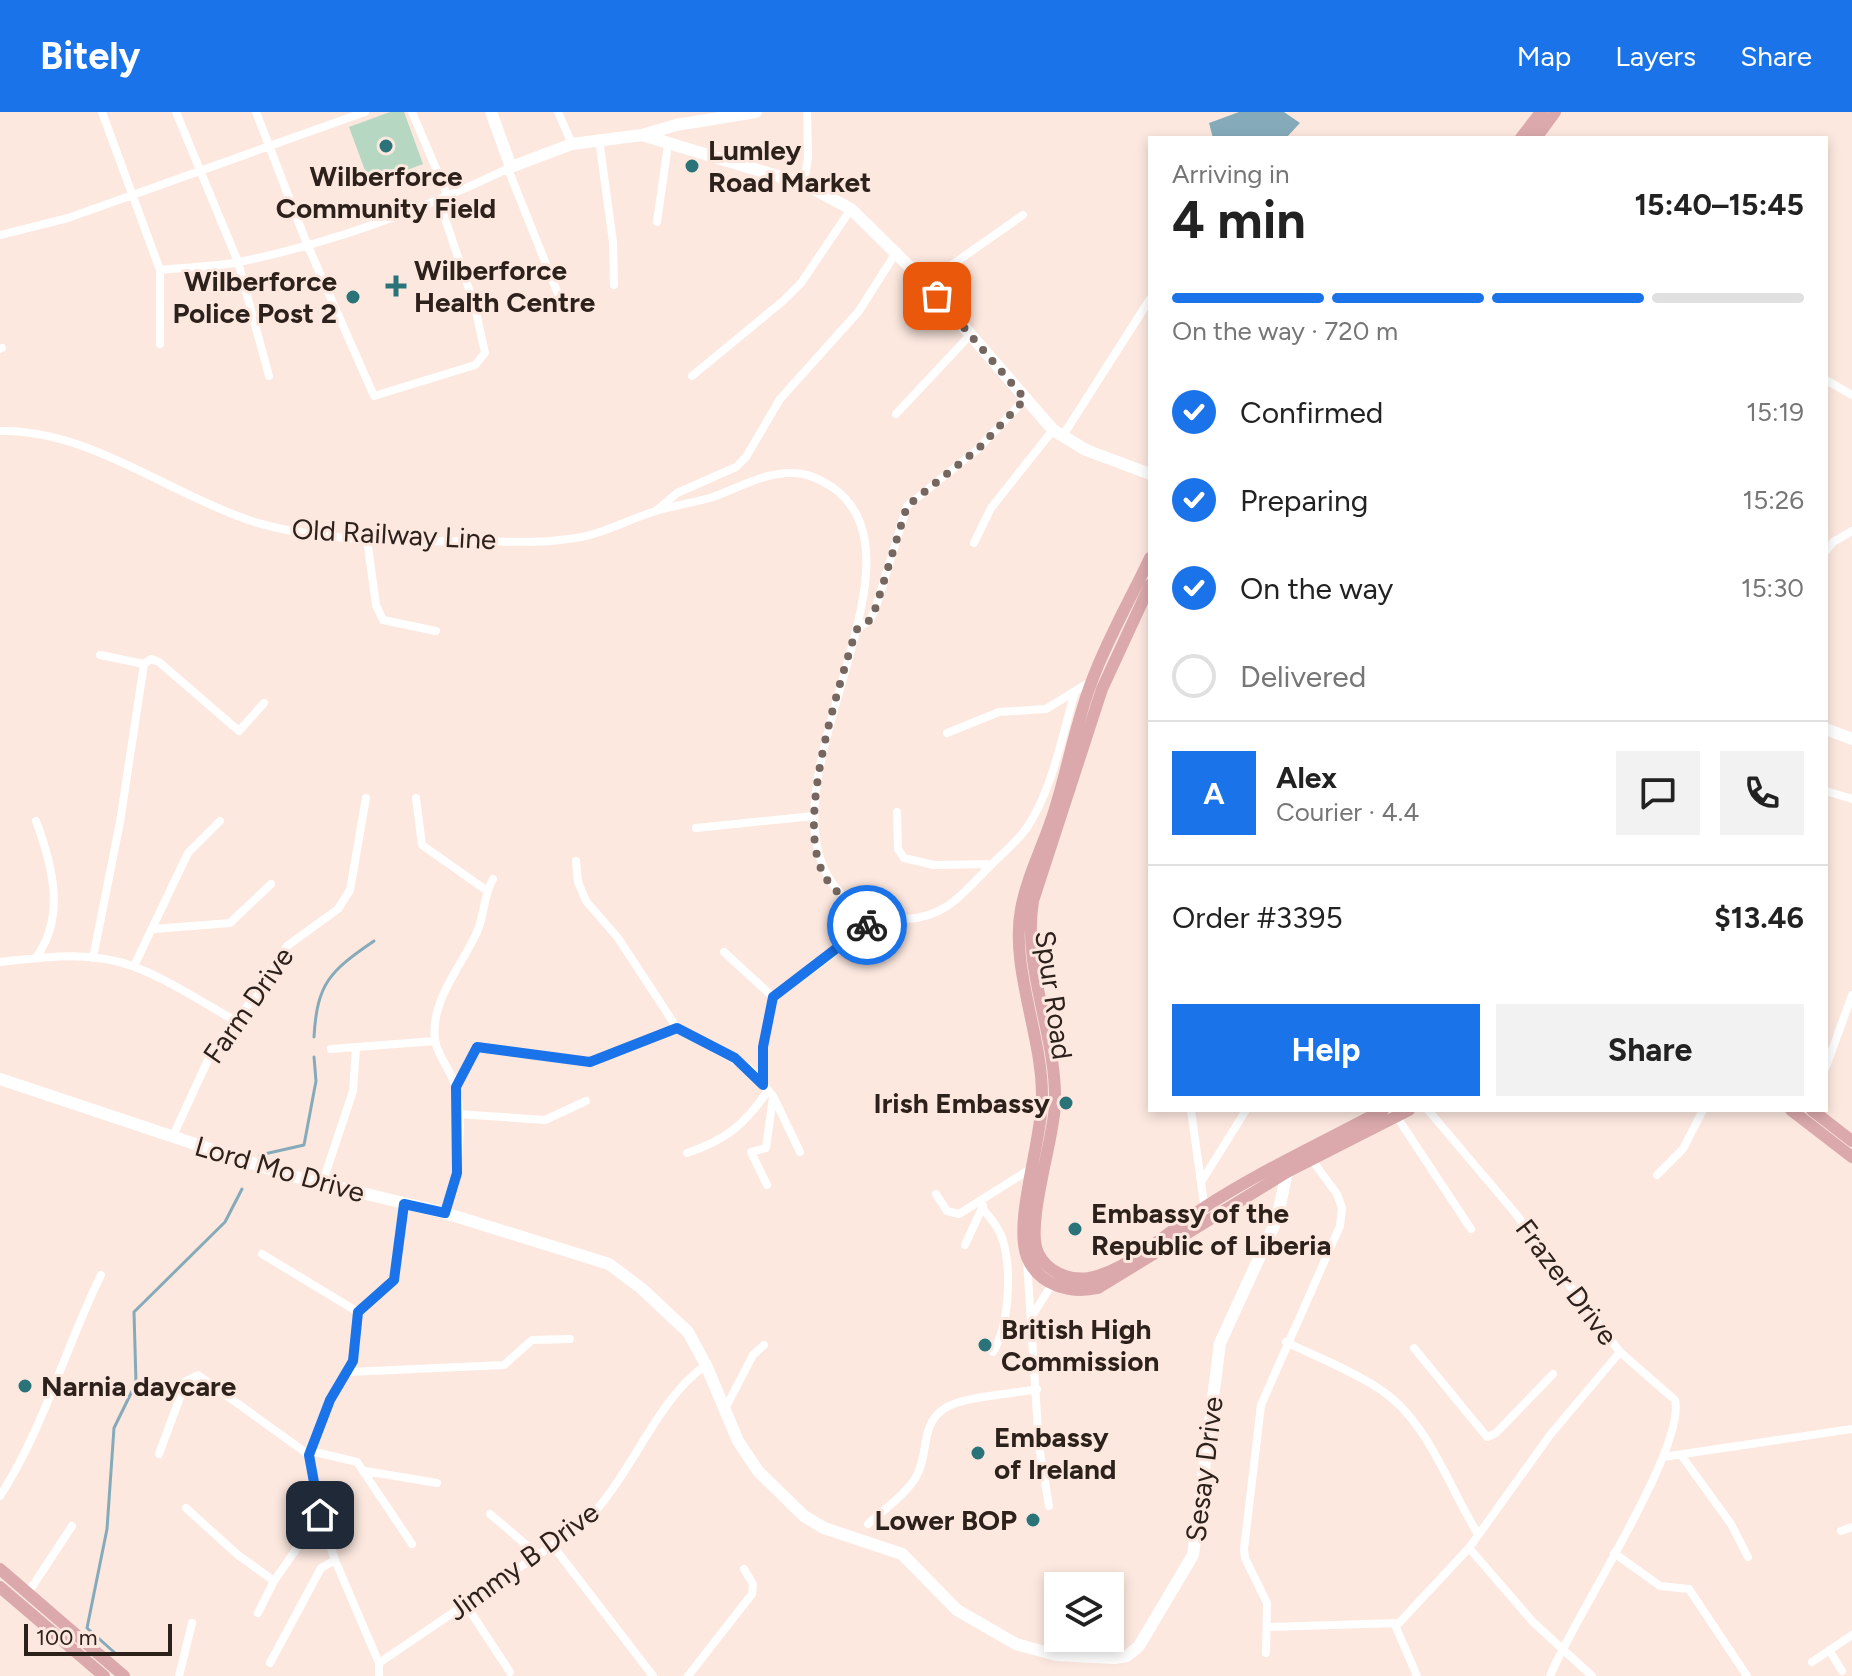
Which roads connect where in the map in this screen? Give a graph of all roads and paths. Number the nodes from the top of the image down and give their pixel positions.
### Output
1 (102, 112) edge
2 (176, 112) edge
3 (256, 112) edge
4 (365, 112) edge
5 (412, 112) edge
6 (491, 112) edge
7 (558, 112) edge
8 (756, 112) edge
9 (807, 112) edge
10 (1541, 112) edge
11 (1555, 112) edge
12 (346, 115) edge
13 (642, 135) junction
14 (1523, 136) edge
15 (1537, 136) edge
16 (599, 138) junction
17 (572, 144) junction
18 (668, 145) junction
19 (269, 147) junction
20 (510, 168) junction
21 (199, 174) junction
22 (804, 184) junction
23 (134, 194) junction
24 (443, 199) junction
25 (851, 209) junction
26 (1023, 215) dead end
27 (657, 222) dead end
28 (0, 235) edge
29 (307, 244) junction
30 (897, 251) junction
31 (238, 262) junction
32 (160, 270) junction
33 (926, 283) junction
34 (614, 285) dead end
35 (560, 299) dead end
36 (1148, 302) edge
37 (971, 334) junction
38 (160, 344) dead end
39 (269, 376) dead end
40 (692, 376) dead end
41 (1828, 381) edge
42 (1852, 395) edge
43 (1025, 399) junction
44 (896, 414) dead end
45 (0, 431) edge
46 (1058, 433) junction
47 (1148, 473) edge
48 (657, 510) junction
49 (1852, 531) edge
50 (367, 539) junction
51 (974, 543) dead end
52 (1828, 548) edge
53 (1148, 562) edge
54 (1148, 589) edge
55 (856, 630) junction
56 (436, 631) dead end
57 (100, 655) dead end
58 (144, 664) junction
59 (1092, 681) junction
60 (1075, 692) junction
61 (264, 703) dead end
62 (1828, 730) edge
63 (947, 733) dead end
64 (1852, 739) edge
65 (1828, 792) edge
66 (366, 798) dead end
67 (416, 798) dead end
68 (1852, 799) edge
69 (897, 812) dead end
70 (814, 816) junction
71 (36, 821) dead end
72 (220, 821) dead end
73 (696, 828) dead end
74 (576, 861) dead end
75 (991, 864) junction
76 (493, 879) dead end
77 (271, 884) dead end
78 (486, 890) junction
79 (875, 917) junction
80 (154, 929) junction
81 (1026, 950) junction
82 (724, 952) dead end
83 (37, 956) junction
84 (93, 958) junction
85 (0, 962) edge
86 (134, 966) junction
87 (1852, 995) edge
88 (773, 997) junction
89 (234, 1020) junction
90 (677, 1028) junction
91 (435, 1041) junction
92 (356, 1048) junction
93 (331, 1049) dead end
94 (1828, 1061) edge
95 (0, 1079) edge
96 (456, 1087) junction
97 (768, 1091) junction
98 (586, 1101) dead end
99 (1191, 1112) edge
100 (1245, 1112) edge
101 (1430, 1112) edge
102 (1702, 1112) edge
103 (1403, 1113) edge
104 (1809, 1113) edge
105 (457, 1114) junction
106 (1378, 1116) edge
107 (172, 1138) junction
108 (1852, 1141) edge
109 (800, 1152) dead end
110 (687, 1153) dead end
111 (1308, 1155) junction
112 (1852, 1157) edge
113 (1034, 1166) junction
114 (1286, 1166) junction
115 (1657, 1175) dead end
116 (1203, 1180) junction
117 (322, 1184) junction
118 (767, 1185) dead end
119 (936, 1194) dead end
120 (404, 1204) junction
121 (982, 1206) junction
122 (445, 1213) junction
123 (1206, 1214) junction
124 (1471, 1229) dead end
125 (1167, 1240) junction
126 (965, 1245) dead end
127 (262, 1254) dead end
128 (1027, 1258) junction
129 (609, 1264) joint
130 (101, 1275) dead end
131 (1052, 1284) junction
132 (358, 1312) junction
133 (1033, 1313) junction
134 (570, 1339) dead end
135 (1286, 1342) junction
136 (764, 1345) dead end
137 (1414, 1348) dead end
138 (993, 1352) dead end
139 (1620, 1352) junction
140 (706, 1365) junction
141 (349, 1372) junction
142 (1553, 1374) dead end
143 (1037, 1389) junction
144 (725, 1409) junction
145 (1852, 1429) edge
146 (310, 1453) junction
147 (159, 1454) dead end
148 (1681, 1455) junction
149 (1663, 1457) junction
150 (365, 1471) junction
151 (437, 1483) dead end
152 (0, 1496) edge
153 (1049, 1506) dead end
154 (186, 1508) dead end
155 (490, 1514) dead end
156 (320, 1515) junction
157 (868, 1524) dead end
158 (72, 1526) dead end
159 (1852, 1527) edge
160 (1841, 1531) dead end
161 (1478, 1534) junction
162 (412, 1544) dead end
163 (553, 1546) junction
164 (1469, 1548) junction
165 (1614, 1553) junction
166 (538, 1555) junction
167 (1748, 1557) dead end
168 (335, 1560) junction
169 (0, 1569) edge
170 (744, 1569) dead end
171 (274, 1581) junction
172 (0, 1587) edge
173 (28, 1593) junction
174 (466, 1605) junction
175 (258, 1613) dead end
176 (192, 1623) dead end
177 (1395, 1625) junction
178 (1267, 1627) junction
179 (1852, 1635) edge
180 (1561, 1648) junction
181 (1829, 1650) junction
182 (1266, 1653) dead end
183 (1812, 1662) dead end
184 (270, 1663) dead end
185 (379, 1663) junction
186 (1842, 1671) dead end
187 (510, 1672) dead end
188 (650, 1673) edge
189 (104, 1676) edge
190 (124, 1676) edge
191 (179, 1676) edge
192 (379, 1676) edge
193 (640, 1676) edge
194 (688, 1676) edge
195 (1417, 1676) edge
196 (1550, 1676) edge
197 (1592, 1676) edge
198 (1747, 1676) edge

1 - 23 street
2 - 21 street
3 - 19 street
4 - 12 street
5 - 24 street
6 - 20 street
7 - 17 street
8 - 13 street
9 - 22 street
10 - 14 main road
11 - 15 main road
12 - 19 street
13 - 16 street
13 - 18 street
16 - 17 street
16 - 34 street
17 - 20 street
18 - 22 street
18 - 27 street
19 - 21 street
19 - 29 street
20 - 24 street
20 - 35 street
21 - 23 street
21 - 31 street
22 - 25 street
23 - 28 street
23 - 32 street
24 - 29 street
24 - 29 street
25 - 30 street
25 - 40 street
26 - 33 street
29 - 31 street
30 - 33 street
30 - 48 street, Old Railway Line
31 - 32 street
31 - 39 street
32 - 38 street
33 - 37 street
36 - 46 street
37 - 43 street
37 - 44 street
41 - 42 street
43 - 46 street
43 - 55 street
45 - 50 street, Old Railway Line
46 - 47 street
46 - 51 street
48 - 50 street, Old Railway Line
48 - 55 street, Old Railway Line
49 - 52 street
50 - 56 street
53 - 59 main road, Spur Road
54 - 81 main road, Spur Road
55 - 70 street, Old Railway Line
57 - 58 street
58 - 61 street
58 - 84 street
59 - 60 street
59 - 81 main road, Spur Road
60 - 63 street
60 - 75 street
62 - 64 street
65 - 68 street
66 - 89 street, Farm Drive
67 - 78 street
69 - 75 street
70 - 73 street
70 - 79 street, Old Railway Line
71 - 83 street
72 - 80 street
74 - 90 street
75 - 79 street
76 - 78 street
77 - 80 street
78 - 91 street
79 - 88 street
80 - 86 street
81 - 113 main road, Spur Road
81 - 125 main road, Spur Road
82 - 88 street
83 - 84 street
83 - 85 street
84 - 86 street
86 - 89 street
87 - 94 street
88 - 97 street
89 - 107 street, Farm Drive
90 - 96 street
90 - 97 street
91 - 92 street
91 - 96 street
92 - 93 street
92 - 117 street
95 - 107 street, Lord Mo Drive
96 - 105 street
97 - 109 street
97 - 110 street
97 - 118 street
98 - 105 street
99 - 116 street
100 - 116 street
101 - 139 street, Frazer Drive
102 - 115 street
103 - 106 main road, Spur Road
103 - 124 street
104 - 108 main road
104 - 112 main road
105 - 122 street
106 - 111 main road, Spur Road
107 - 117 street, Lord Mo Drive
111 - 114 main road, Spur Road
111 - 135 street
113 - 121 street
113 - 128 main road, Spur Road
114 - 123 main road, Spur Road
114 - 144 street, Sesay Drive
116 - 123 street
117 - 120 street, Lord Mo Drive
119 - 121 street
120 - 122 street, Lord Mo Drive
120 - 132 street
121 - 126 street
121 - 138 street
122 - 129 street, Lord Mo Drive
123 - 125 main road, Spur Road
125 - 131 main road, Spur Road
127 - 132 street
128 - 131 main road
128 - 133 street
129 - 140 street, Sesay Drive
130 - 152 street
131 - 133 street
132 - 141 street
133 - 143 street
134 - 141 street
135 - 161 street
135 - 178 street
136 - 144 street
137 - 142 street
139 - 149 street, Frazer Drive
139 - 161 street
140 - 144 street, Sesay Drive
140 - 163 street, Jimmy B Drive
141 - 146 street
143 - 153 street
143 - 157 street
145 - 148 street
146 - 147 street
146 - 150 street
146 - 156 street
148 - 149 street
148 - 167 street
149 - 165 street
150 - 151 street
150 - 162 street
154 - 171 street
155 - 166 street
156 - 168 street
156 - 171 street
158 - 173 street
159 - 160 street
161 - 164 street
163 - 166 street, Jimmy B Drive
163 - 188 street
164 - 177 street
164 - 180 street
165 - 180 street
165 - 198 street
166 - 174 street, Jimmy B Drive
168 - 184 street
168 - 185 street
169 - 173 main road
170 - 194 street
171 - 175 street
172 - 189 main road
173 - 190 main road
174 - 185 street, Jimmy B Drive
174 - 187 street
176 - 191 street
177 - 178 street
177 - 195 street
178 - 182 street
179 - 181 street
180 - 196 street
180 - 197 street
181 - 183 street
181 - 186 street
185 - 192 street
188 - 193 street

